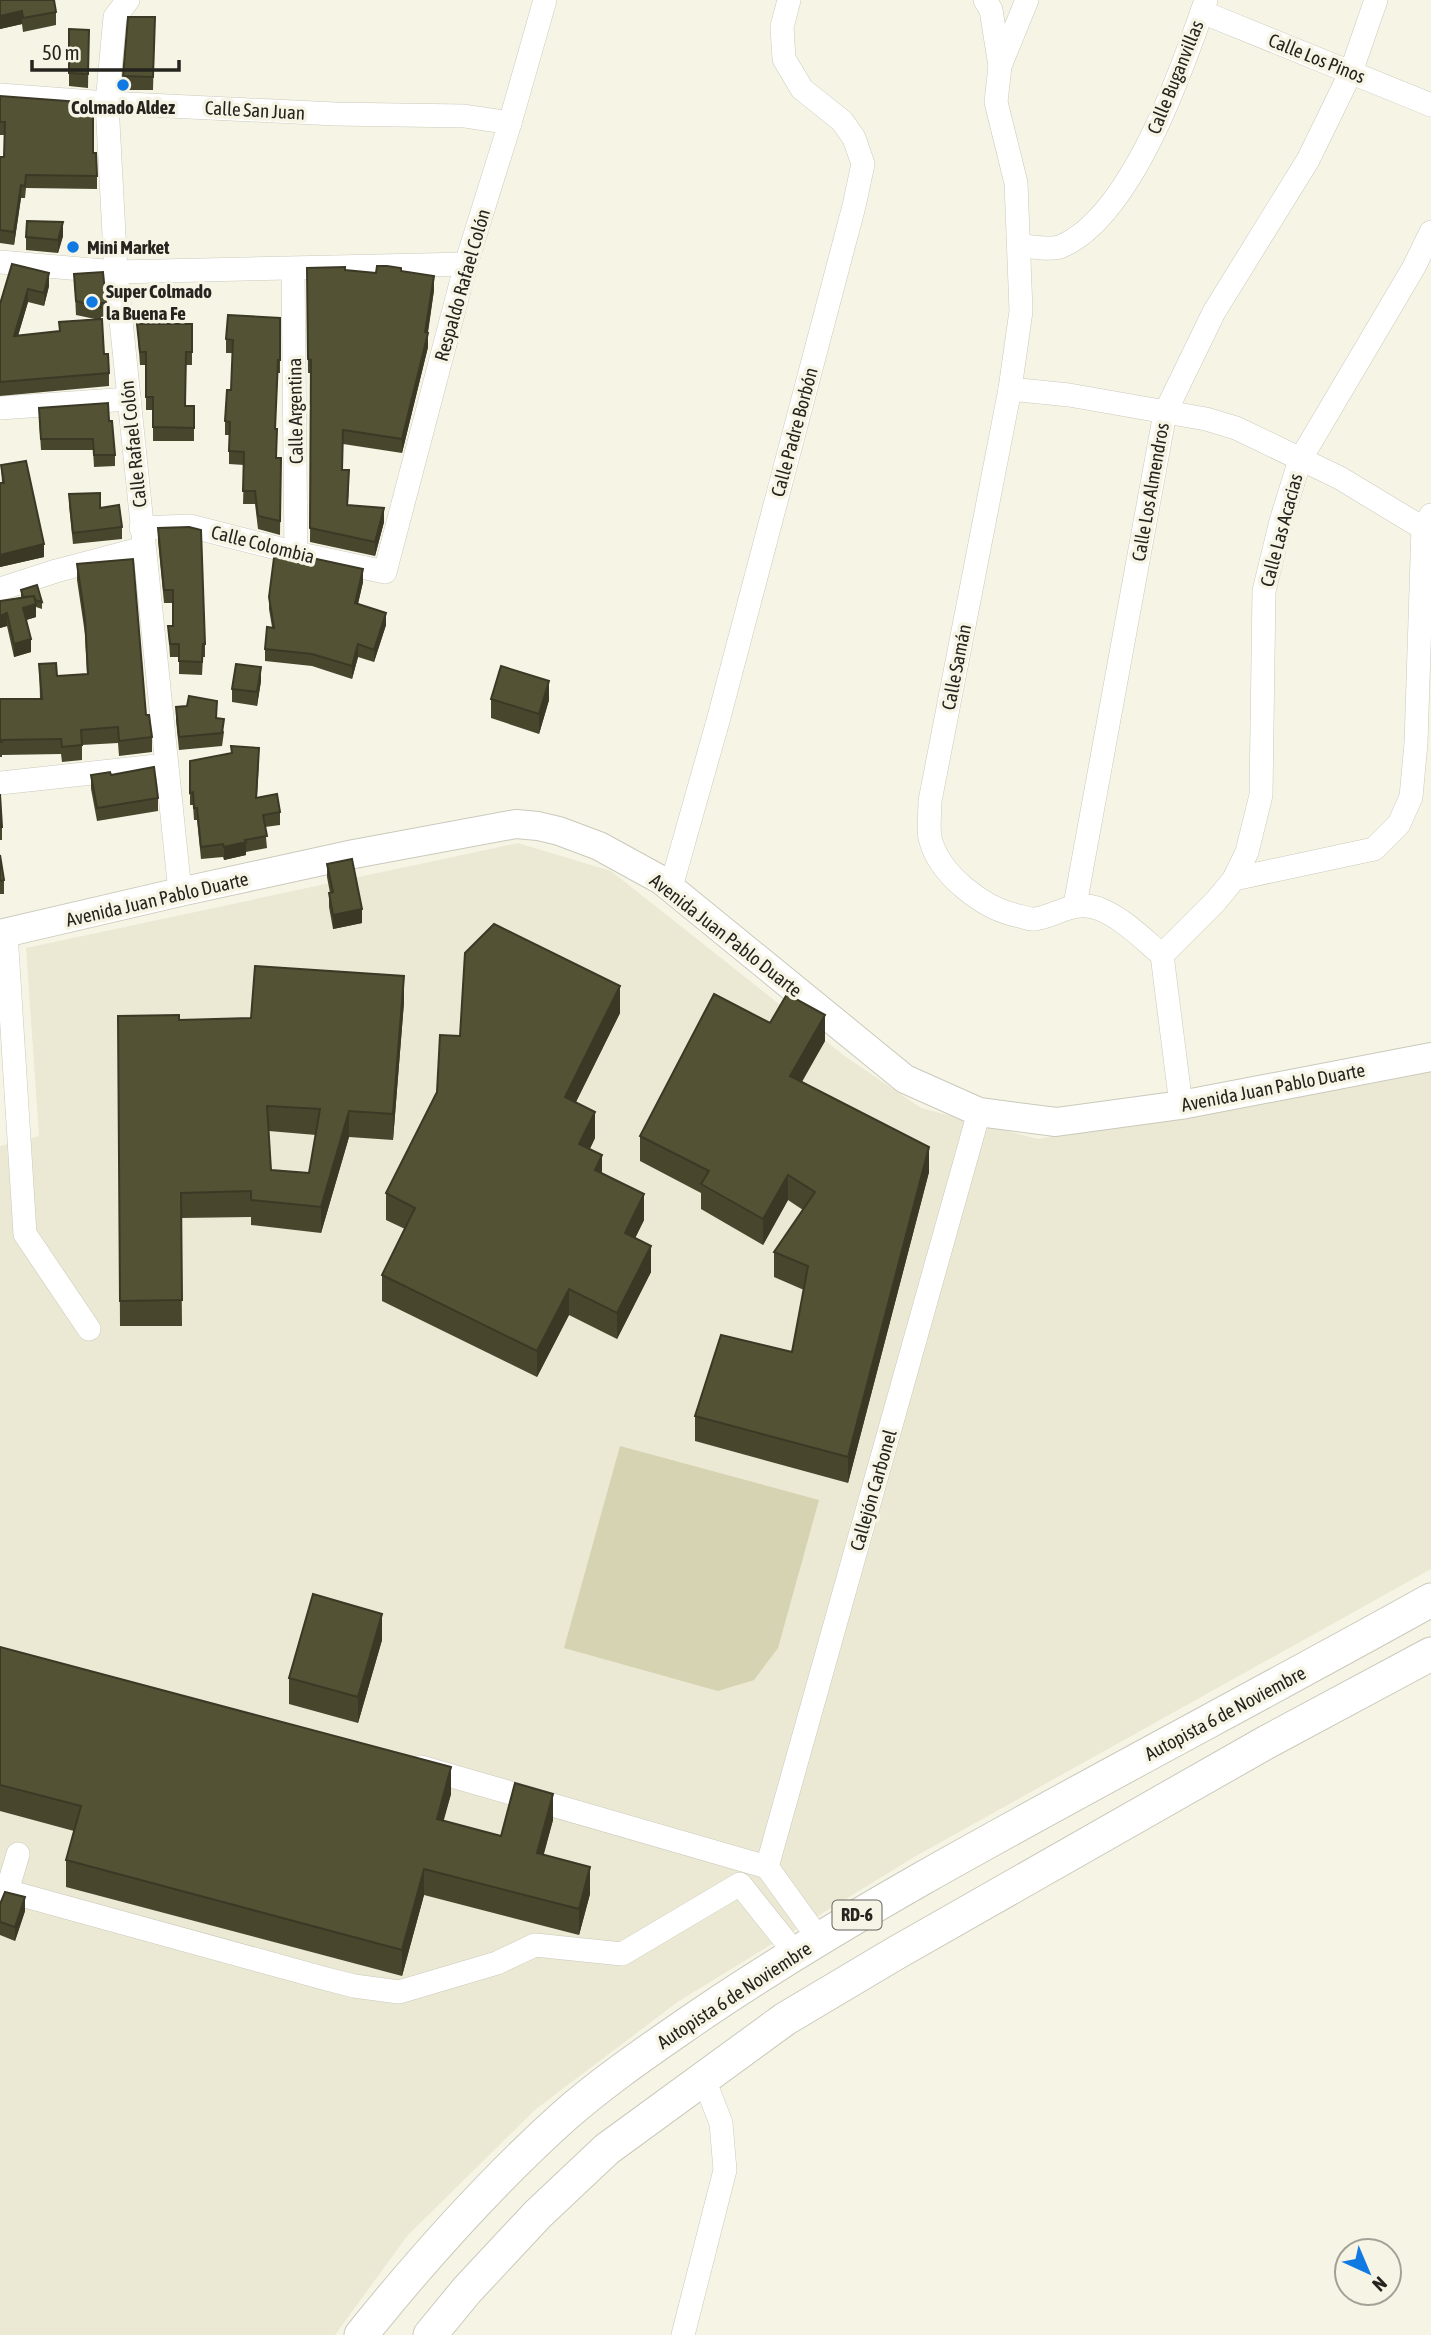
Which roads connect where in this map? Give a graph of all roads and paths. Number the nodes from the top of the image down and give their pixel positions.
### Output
1 (128, 0) edge
2 (545, 0) edge
3 (789, 0) edge
4 (985, 0) edge
5 (1027, 0) edge
6 (1376, 0) edge
7 (1204, 6) edge
8 (1000, 66) junction
9 (1351, 72) junction
10 (0, 95) edge
11 (107, 103) junction
12 (1431, 105) edge
13 (510, 123) junction
14 (1431, 232) edge
15 (1019, 246) junction
16 (0, 262) edge
17 (466, 264) junction
18 (293, 269) junction
19 (117, 272) junction
20 (1010, 389) junction
21 (129, 399) junction
22 (0, 408) edge
23 (1165, 413) junction
24 (1300, 460) junction
25 (1428, 525) edge
26 (142, 538) junction
27 (296, 553) junction
28 (385, 572) joint
29 (0, 589) edge
30 (166, 765) junction
31 (0, 783) edge
32 (1234, 879) junction
33 (671, 887) junction
34 (180, 891) junction
35 (1075, 905) junction
36 (3, 933) edge
37 (1162, 955) junction
38 (1431, 1057) edge
39 (1181, 1105) junction
40 (979, 1112) junction
41 (89, 1329) dead end
42 (1431, 1600) edge
43 (1431, 1654) edge
44 (405, 1762) edge
45 (18, 1854) dead end
46 (766, 1867) junction
47 (807, 1946) junction
48 (703, 2077) junction
49 (361, 2335) edge
50 (430, 2335) edge
51 (683, 2335) edge

1 - 11 street, Calle Rafael Colón
2 - 13 street, Respaldo Rafael Colón
3 - 33 street, Calle Padre Borbón
4 - 8 street
5 - 8 street
6 - 9 street, Calle Los Almendros
7 - 9 street, Calle Los Pinos
7 - 15 street, Calle Buganvillas
8 - 15 street, Calle Samán
9 - 12 street, Calle Los Pinos
9 - 23 street, Calle Los Almendros
10 - 11 street, Calle San Juan
11 - 13 street, Calle San Juan
11 - 19 street, Calle Rafael Colón
13 - 17 street, Respaldo Rafael Colón
14 - 24 street, Calle Las Acacias
15 - 20 street, Calle Samán
16 - 19 street
17 - 18 street
17 - 28 street, Respaldo Rafael Colón
18 - 19 street
18 - 27 street, Calle Argentina
19 - 21 street, Calle Rafael Colón
20 - 23 street
20 - 35 street, Calle Samán
21 - 22 street
21 - 26 street, Calle Rafael Colón
23 - 24 street
23 - 35 street, Calle Los Almendros
24 - 25 street
24 - 32 street, Calle Las Acacias
25 - 32 street
26 - 27 street, Calle Colombia
26 - 29 street, Calle Colombia
26 - 30 street, Calle Rafael Colón
27 - 28 street, Calle Colombia
30 - 31 street
30 - 34 street, Calle Rafael Colón
32 - 37 street, Calle Las Acacias
33 - 34 main road, Avenida Juan Pablo Duarte
33 - 40 main road, Avenida Juan Pablo Duarte
34 - 36 main road, Avenida Juan Pablo Duarte
35 - 37 street
36 - 41 street
37 - 39 street
38 - 39 main road, Avenida Juan Pablo Duarte
39 - 40 main road, Avenida Juan Pablo Duarte
40 - 46 street, Callejón Carbonel
42 - 47 highway, Autopista 6 de Noviembre / RD-6
43 - 48 highway, RD-6
44 - 46 street
45 - 47 street
46 - 47 street
47 - 49 highway, Autopista 6 de Noviembre / RD-6
48 - 50 highway, RD-6
48 - 51 street

